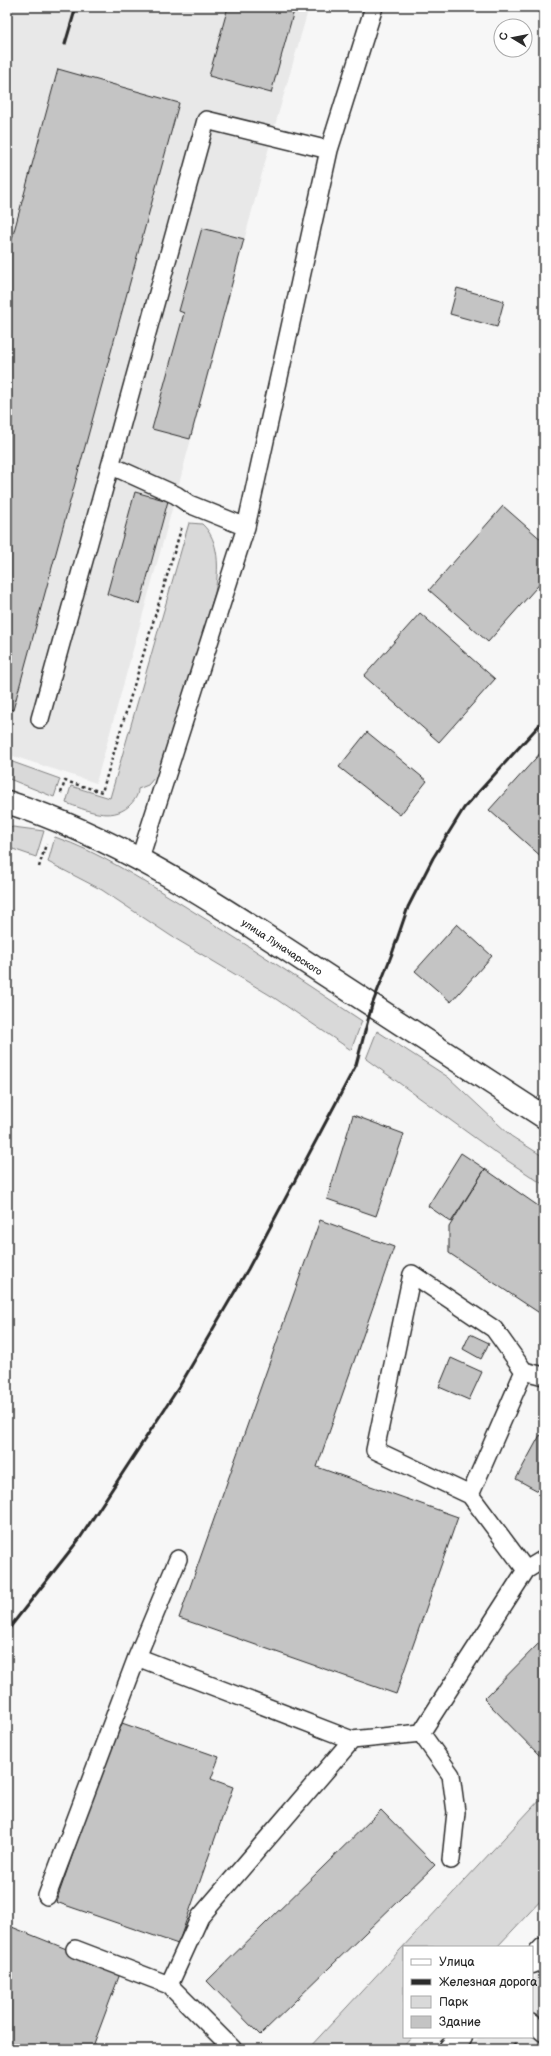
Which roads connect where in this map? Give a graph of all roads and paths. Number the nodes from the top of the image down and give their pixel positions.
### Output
1 (374, 7) edge
2 (329, 150) junction
3 (112, 466) junction
4 (189, 504) junction
5 (246, 527) junction
6 (40, 719) dead end
7 (61, 796) dead end
8 (7, 802) edge
9 (47, 842) dead end
10 (140, 858) junction
11 (39, 866) dead end
12 (544, 1117) edge
13 (524, 1370) junction
14 (544, 1376) edge
15 (470, 1495) junction
16 (178, 1559) dead end
17 (544, 1559) edge
18 (526, 1570) junction
19 (137, 1657) junction
20 (421, 1733) junction
21 (352, 1740) junction
22 (451, 1860) dead end
23 (47, 1896) dead end
24 (75, 1949) dead end
25 (544, 1949) edge
26 (533, 1961) edge
27 (169, 1985) junction
28 (533, 2024) edge
29 (544, 2033) edge
30 (460, 2038) edge
31 (233, 2049) edge
32 (450, 2049) edge

1 - 2 lane
2 - 3 lane
2 - 5 lane
3 - 4 lane
3 - 6 lane
4 - 5 lane
4 - 7 path
5 - 10 lane
8 - 10 street, улица Луначарского
9 - 11 path
10 - 12 street, улица Луначарского
13 - 14 lane
13 - 15 lane
13 - 15 lane
15 - 18 lane
16 - 19 lane
17 - 18 lane
18 - 20 lane
19 - 21 lane
19 - 23 lane
20 - 21 lane
20 - 22 lane
21 - 27 lane
24 - 27 lane
25 - 26 street
27 - 31 lane
28 - 29 lane
30 - 32 street

